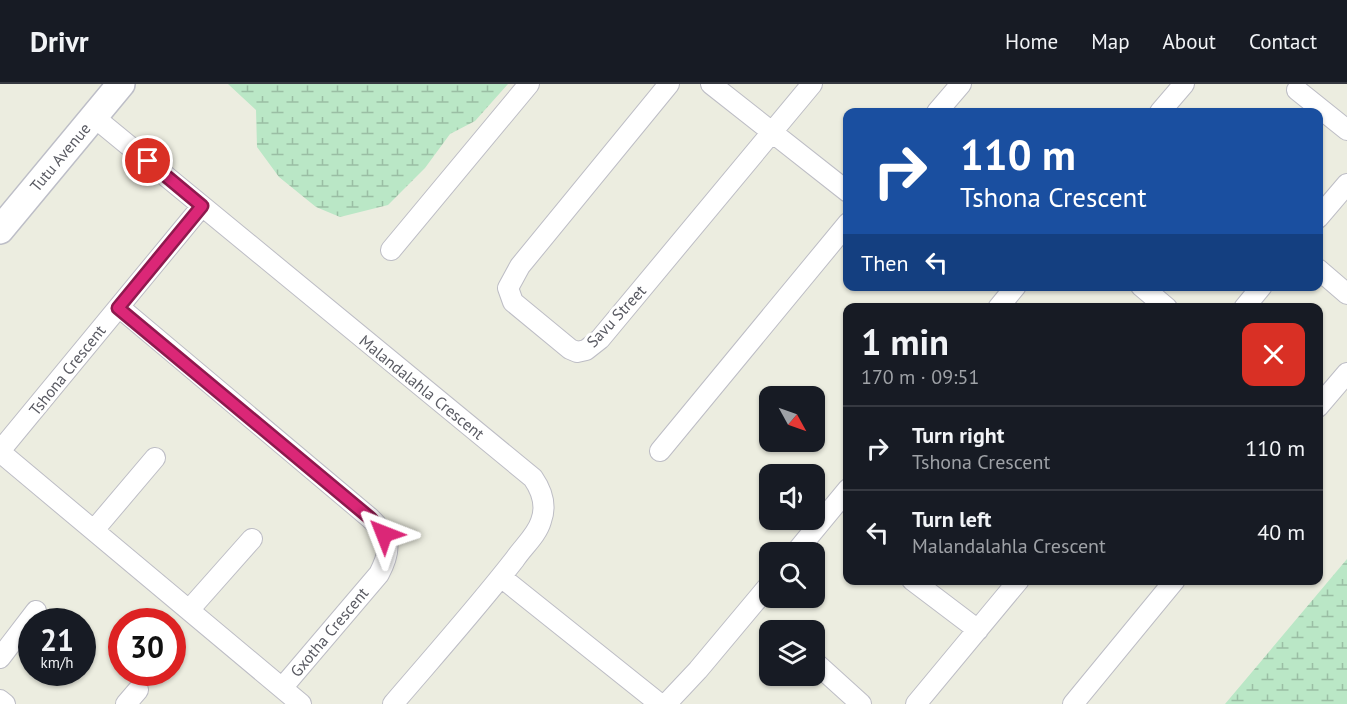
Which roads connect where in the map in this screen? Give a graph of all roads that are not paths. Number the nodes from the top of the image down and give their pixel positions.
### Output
1 (121, 84) edge
2 (529, 84) edge
3 (669, 84) edge
4 (711, 84) edge
5 (812, 84) edge
6 (961, 84) edge
7 (1184, 84) edge
8 (1297, 90) dead end
9 (941, 108) edge
10 (1163, 108) edge
11 (1320, 108) edge
12 (1323, 111) edge
13 (94, 117) junction
14 (1347, 130) edge
15 (773, 133) junction
16 (1347, 184) edge
17 (843, 188) edge
18 (202, 206) junction
19 (1323, 212) edge
20 (843, 229) edge
21 (0, 230) edge
22 (391, 250) dead end
23 (1323, 273) edge
24 (1012, 291) edge
25 (1147, 291) edge
26 (1258, 291) edge
27 (1347, 294) edge
28 (1002, 303) edge
29 (1161, 303) edge
30 (1248, 303) edge
31 (118, 308) junction
32 (1347, 373) edge
33 (1323, 401) edge
34 (660, 451) dead end
35 (0, 452) edge
36 (155, 458) dead end
37 (843, 495) edge
38 (94, 530) junction
39 (252, 539) dead end
40 (804, 542) edge
41 (501, 577) junction
42 (919, 585) edge
43 (1014, 585) edge
44 (1171, 585) edge
45 (759, 597) edge
46 (189, 610) junction
47 (978, 630) junction
48 (18, 635) edge
49 (0, 658) edge
50 (825, 671) edge
51 (282, 688) junction
52 (0, 700) edge
53 (5, 704) edge
54 (302, 704) edge
55 (393, 704) edge
56 (660, 704) edge
57 (666, 704) edge
58 (861, 704) edge
59 (916, 704) edge
60 (1073, 704) edge

1 - 13 street, Tutu Avenue
2 - 22 street
3 - 15 street, Savu Street
4 - 15 street
5 - 15 street, Savu Street
6 - 9 street
7 - 10 street
8 - 11 street
12 - 14 street
13 - 18 street, Malandalahla Crescent
13 - 21 street, Tutu Avenue
15 - 17 street
16 - 19 street
18 - 31 street, Tshona Crescent
18 - 41 street, Malandalahla Crescent
20 - 34 street
23 - 27 street
24 - 28 street
25 - 29 street
26 - 30 street
31 - 35 street, Tshona Crescent
31 - 51 street, Gxotha Crescent
32 - 33 street
35 - 38 street
36 - 38 street
37 - 40 street
38 - 46 street
39 - 46 street
41 - 55 street, Malandalahla Crescent
41 - 56 street
42 - 47 street
43 - 47 street
44 - 60 street
45 - 57 street
46 - 51 street
47 - 59 street
48 - 49 street
50 - 58 street
51 - 54 street
52 - 53 street

